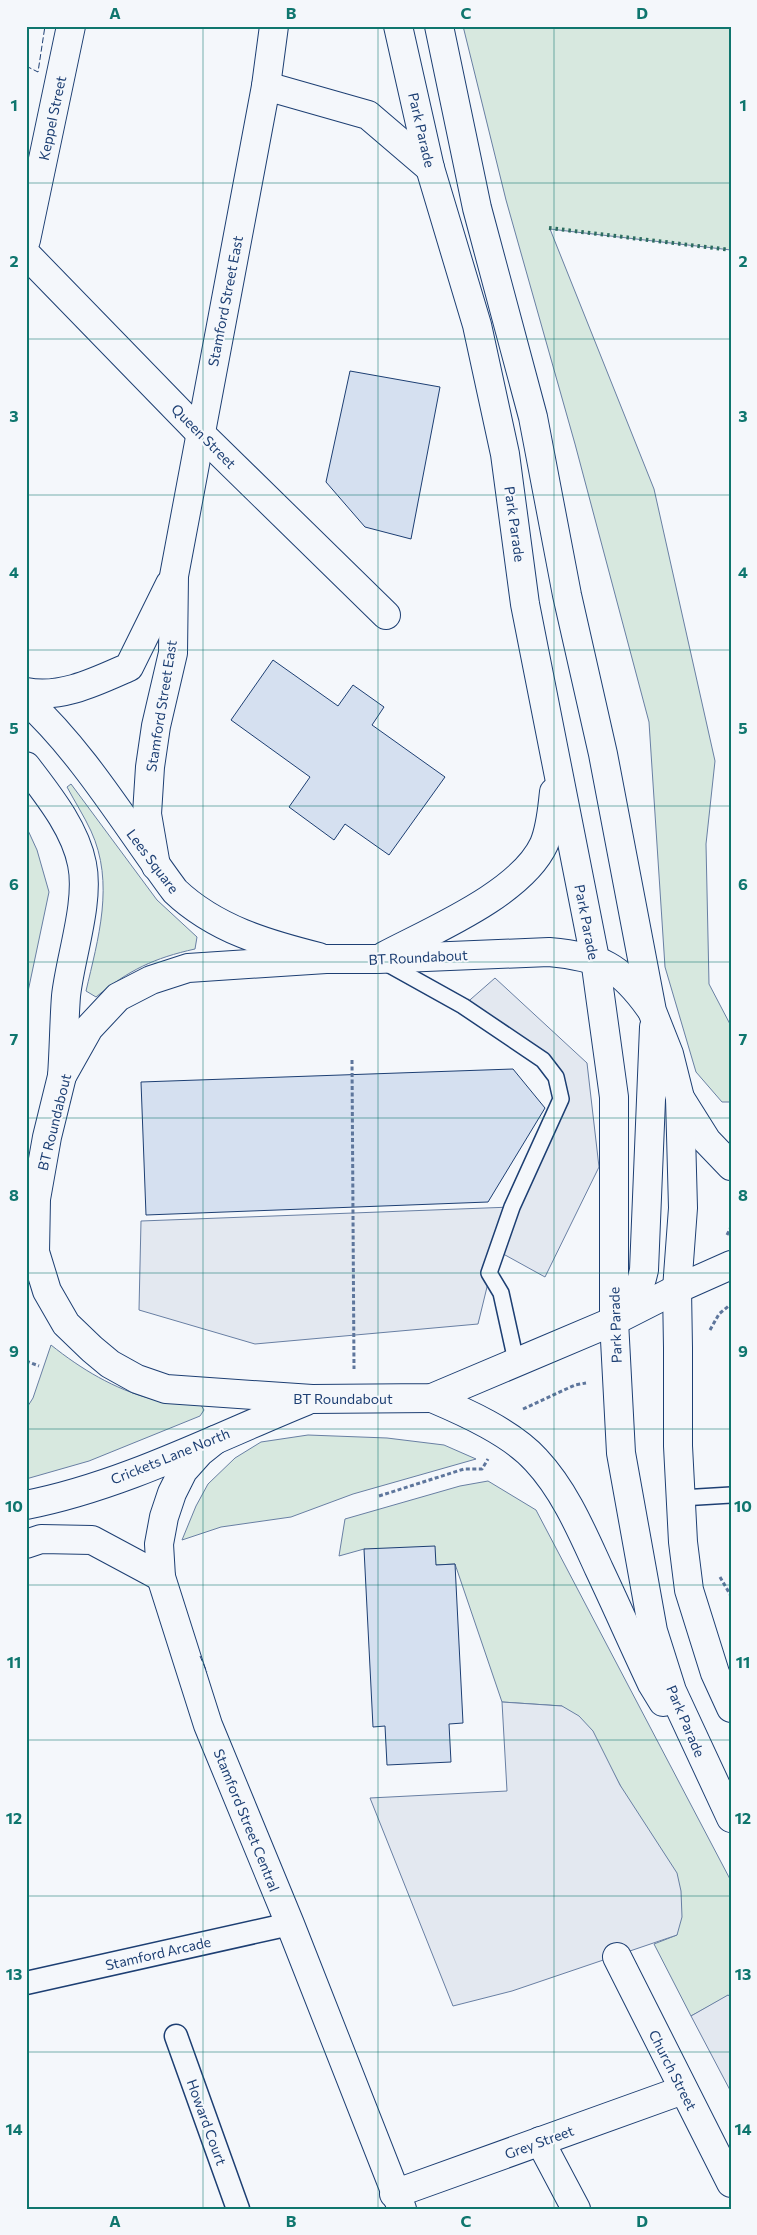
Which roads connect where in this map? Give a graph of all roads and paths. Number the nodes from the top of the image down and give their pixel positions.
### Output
1 (71, 26) edge
2 (274, 26) edge
3 (398, 26) edge
4 (439, 26) edge
5 (266, 86) junction
6 (430, 168) junction
7 (26, 240) edge
8 (26, 254) edge
9 (200, 433) junction
10 (174, 576) junction
11 (386, 614) dead end
12 (26, 692) edge
13 (26, 700) edge
14 (555, 763) junction
15 (26, 766) edge
16 (156, 866) junction
17 (326, 959) junction
18 (378, 959) junction
19 (595, 959) junction
20 (654, 1015) junction
21 (352, 1060) dead end
22 (62, 1076) junction
23 (680, 1098) junction
24 (731, 1166) edge
25 (35, 1252) junction
26 (731, 1265) edge
27 (26, 1284) edge
28 (677, 1289) junction
29 (731, 1304) edge
30 (614, 1322) junction
31 (708, 1333) dead end
32 (26, 1361) edge
33 (516, 1361) junction
34 (39, 1366) dead end
35 (593, 1381) dead end
36 (354, 1398) junction
37 (432, 1398) junction
38 (312, 1399) junction
39 (520, 1411) dead end
40 (219, 1437) junction
41 (482, 1469) dead end
42 (731, 1495) edge
43 (379, 1496) dead end
44 (681, 1498) junction
45 (26, 1505) edge
46 (26, 1544) edge
47 (161, 1577) junction
48 (731, 1708) edge
49 (715, 1789) junction
50 (731, 1818) edge
51 (290, 1924) junction
52 (616, 1957) dead end
53 (26, 1983) edge
54 (176, 2036) dead end
55 (683, 2090) junction
56 (540, 2141) junction
57 (731, 2182) edge
58 (398, 2201) edge
59 (238, 2209) edge
60 (576, 2209) edge

1 - 7 main road, Keppel Street
2 - 5 main road, Stamford Street East
3 - 6 main road, Park Parade
4 - 20 main road
5 - 6 main road
5 - 9 main road, Stamford Street East
6 - 14 main road, Park Parade
8 - 9 main road, Queen Street
9 - 10 main road, Stamford Street East
9 - 11 main road, Queen Street
10 - 12 main road, Stamford Street East
10 - 16 main road, Stamford Street East
13 - 16 main road, Lees Square
14 - 18 main road
14 - 19 main road, Park Parade
15 - 22 main road
16 - 17 main road, Lees Square
17 - 18 main road, BT Roundabout
17 - 22 main road, BT Roundabout
18 - 19 main road, BT Roundabout
18 - 33 lane
19 - 20 main road, BT Roundabout
19 - 30 main road, Park Parade
20 - 23 main road
20 - 30 main road
21 - 36 path
22 - 25 main road, BT Roundabout
23 - 24 main road
23 - 28 main road
25 - 27 main road
25 - 38 main road, BT Roundabout
26 - 28 main road, BT Roundabout
28 - 30 main road, BT Roundabout
28 - 44 main road
29 - 31 path
30 - 33 main road, BT Roundabout
30 - 49 main road, Park Parade
32 - 34 path
33 - 37 main road, BT Roundabout
35 - 39 path
36 - 37 main road, BT Roundabout
36 - 38 main road, BT Roundabout
37 - 49 main road
38 - 40 main road, Crickets Lane North
40 - 45 main road, Crickets Lane North
40 - 47 main road, Stamford Street Central
41 - 43 path
42 - 44 lane
44 - 48 main road
46 - 47 main road
47 - 51 main road, Stamford Street Central
49 - 50 main road, Park Parade
51 - 53 street, Stamford Arcade
51 - 58 main road, Stamford Street Central
52 - 55 main road, Church Street
54 - 59 street, Howard Court
55 - 56 main road, Grey Street
55 - 57 main road, Church Street
56 - 58 main road, Grey Street
56 - 60 main road

